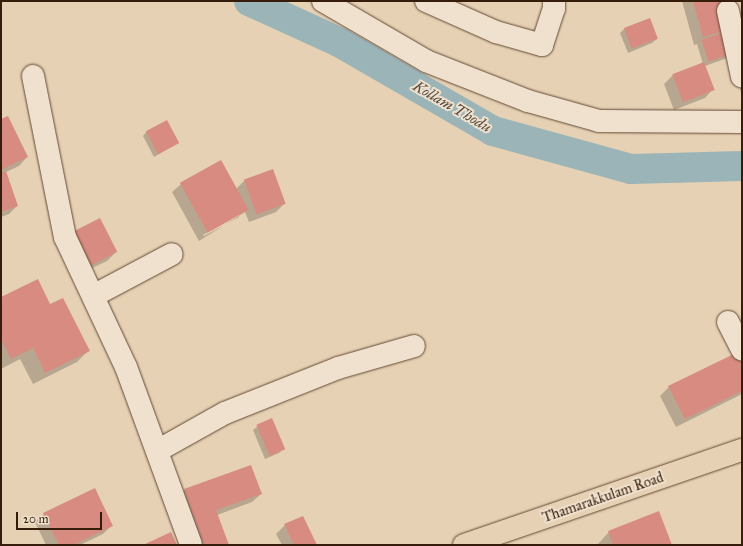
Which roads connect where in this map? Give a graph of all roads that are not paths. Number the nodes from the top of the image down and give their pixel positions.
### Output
1 (323, 1) edge
2 (426, 1) edge
3 (554, 1) edge
4 (728, 11) dead end
5 (33, 76) dead end
6 (742, 77) edge
7 (742, 122) edge
8 (172, 254) dead end
9 (93, 296) junction
10 (728, 322) dead end
11 (414, 346) dead end
12 (742, 350) edge
13 (742, 450) edge
14 (157, 451) junction
15 (191, 545) edge
16 (464, 545) edge

1 - 7 street
2 - 3 street
4 - 6 street
5 - 9 street
8 - 9 street
9 - 14 street
10 - 12 street
11 - 14 street
13 - 16 main road, Thamarakkulam Road
14 - 15 street

